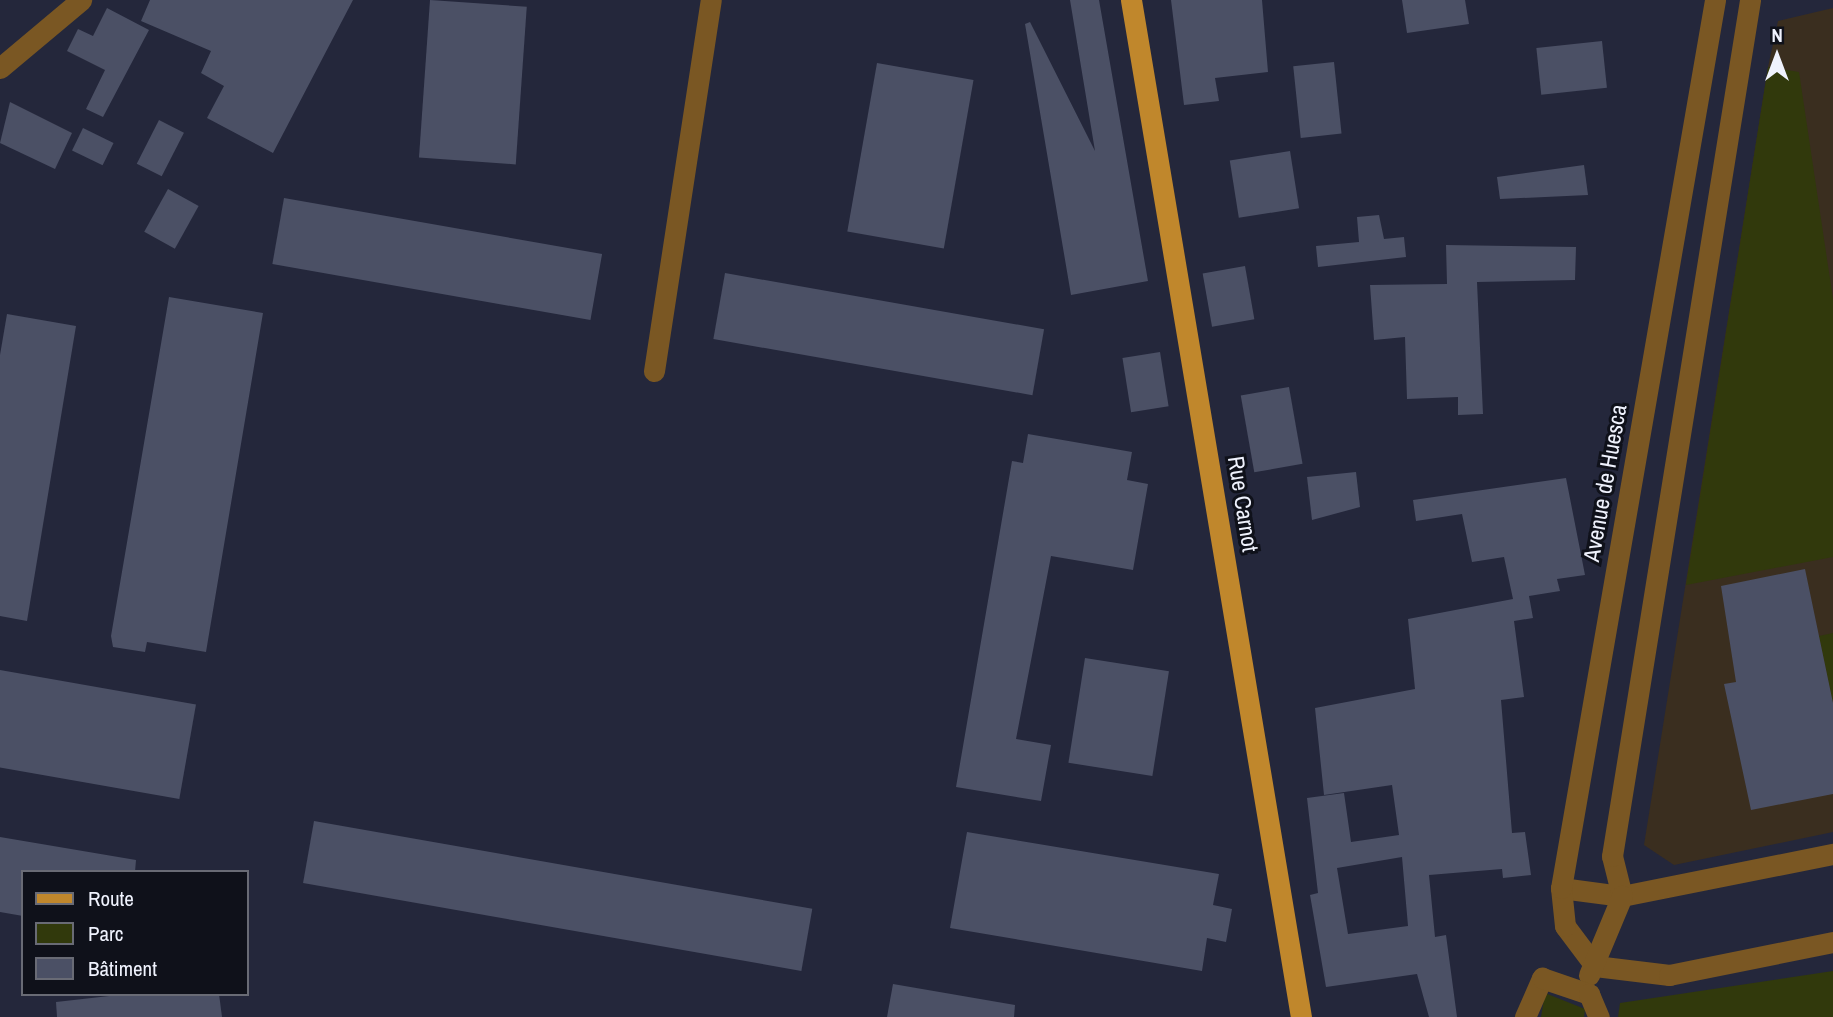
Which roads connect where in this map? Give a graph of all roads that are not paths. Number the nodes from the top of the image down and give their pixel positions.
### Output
1 (81, 0) edge
2 (710, 0) edge
3 (1131, 0) edge
4 (1715, 0) edge
5 (1750, 0) edge
6 (0, 68) edge
7 (654, 371) dead end
8 (1833, 855) edge
9 (1561, 888) junction
10 (1622, 896) junction
11 (1833, 942) edge
12 (1595, 967) junction
13 (1577, 990) junction
14 (1301, 1017) edge
15 (1525, 1017) edge
16 (1600, 1017) edge

1 - 6 street
2 - 7 street
3 - 14 main road, Rue Carnot
4 - 9 street, Avenue de Huesca
5 - 10 street
8 - 10 street
9 - 10 street
9 - 12 street, Avenue de Huesca
10 - 12 street
11 - 12 street
12 - 13 street
13 - 15 street
13 - 16 street

